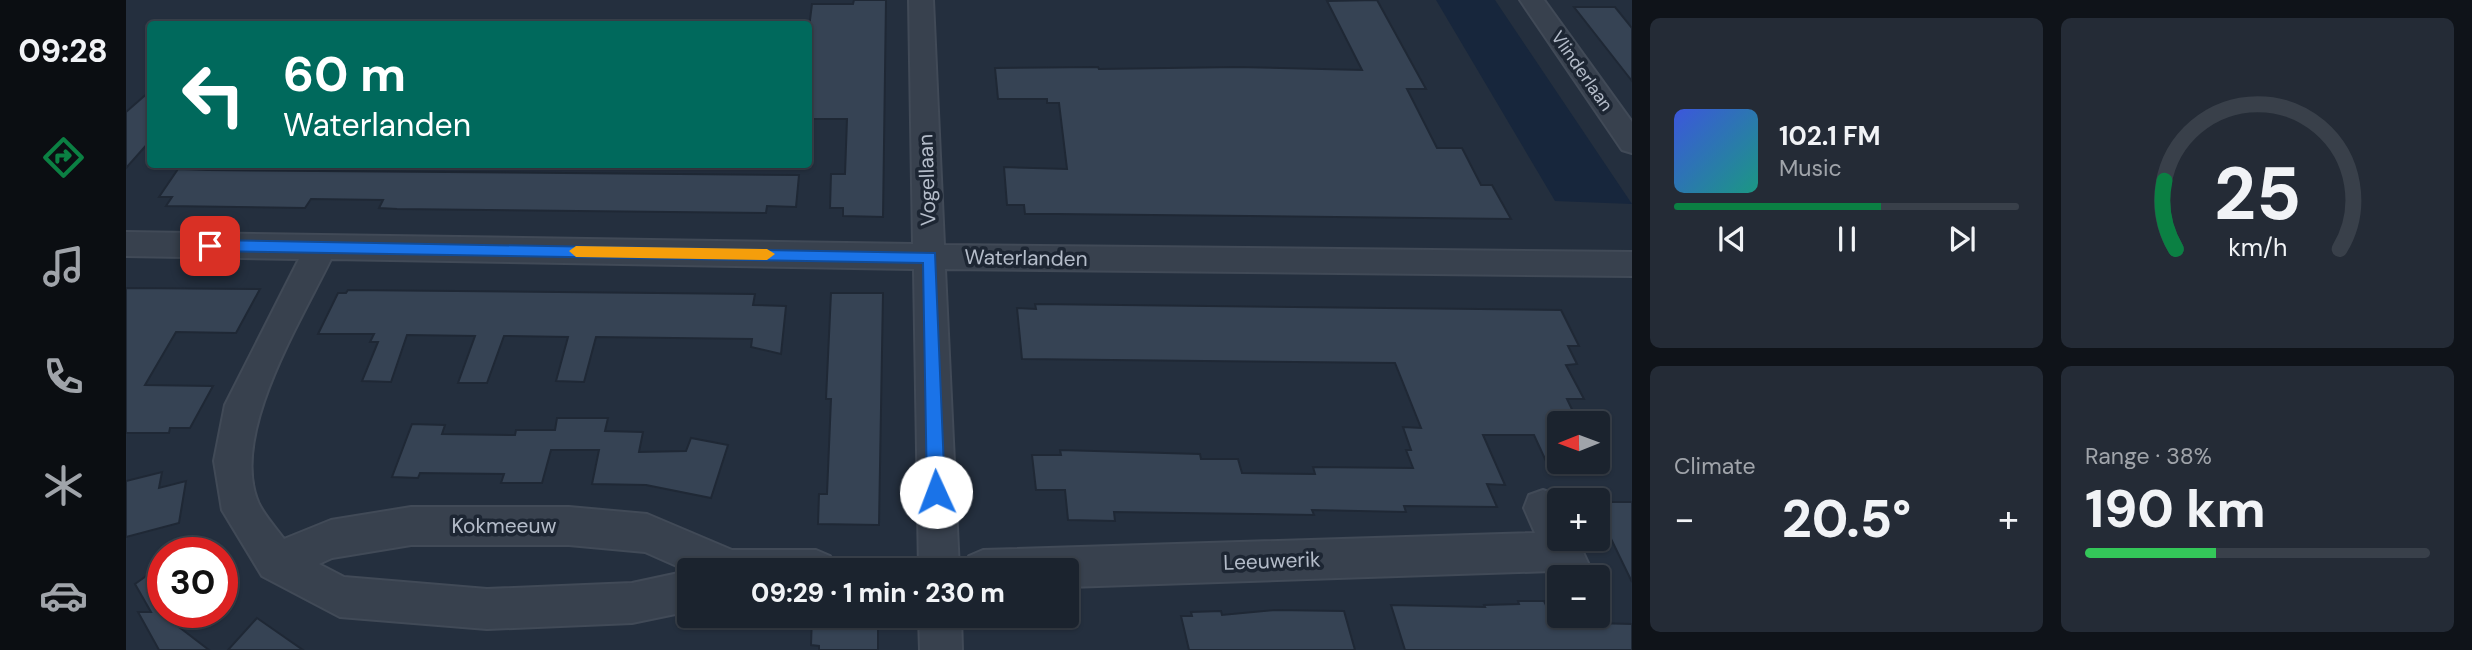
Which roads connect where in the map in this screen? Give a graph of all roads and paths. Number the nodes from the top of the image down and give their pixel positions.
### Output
1 (921, 0) edge
2 (1532, 0) edge
3 (1632, 143) edge
4 (126, 244) edge
5 (321, 247) junction
6 (930, 257) junction
7 (1632, 264) edge
8 (1543, 508) dead end
9 (702, 558) edge
10 (939, 558) edge
11 (276, 562) junction
12 (1569, 564) edge
13 (1079, 569) edge
14 (677, 594) edge
15 (940, 628) edge
16 (941, 650) edge

1 - 6 street, Vogellaan
2 - 3 street, Vlinderlaan
4 - 5 street, Waterlanden
5 - 6 street, Waterlanden
5 - 11 street
6 - 7 street, Waterlanden
6 - 10 street, Vogellaan
8 - 12 street, Leeuwerik
9 - 11 street, Kokmeeuw
11 - 14 street
12 - 13 street, Leeuwerik
15 - 16 street

